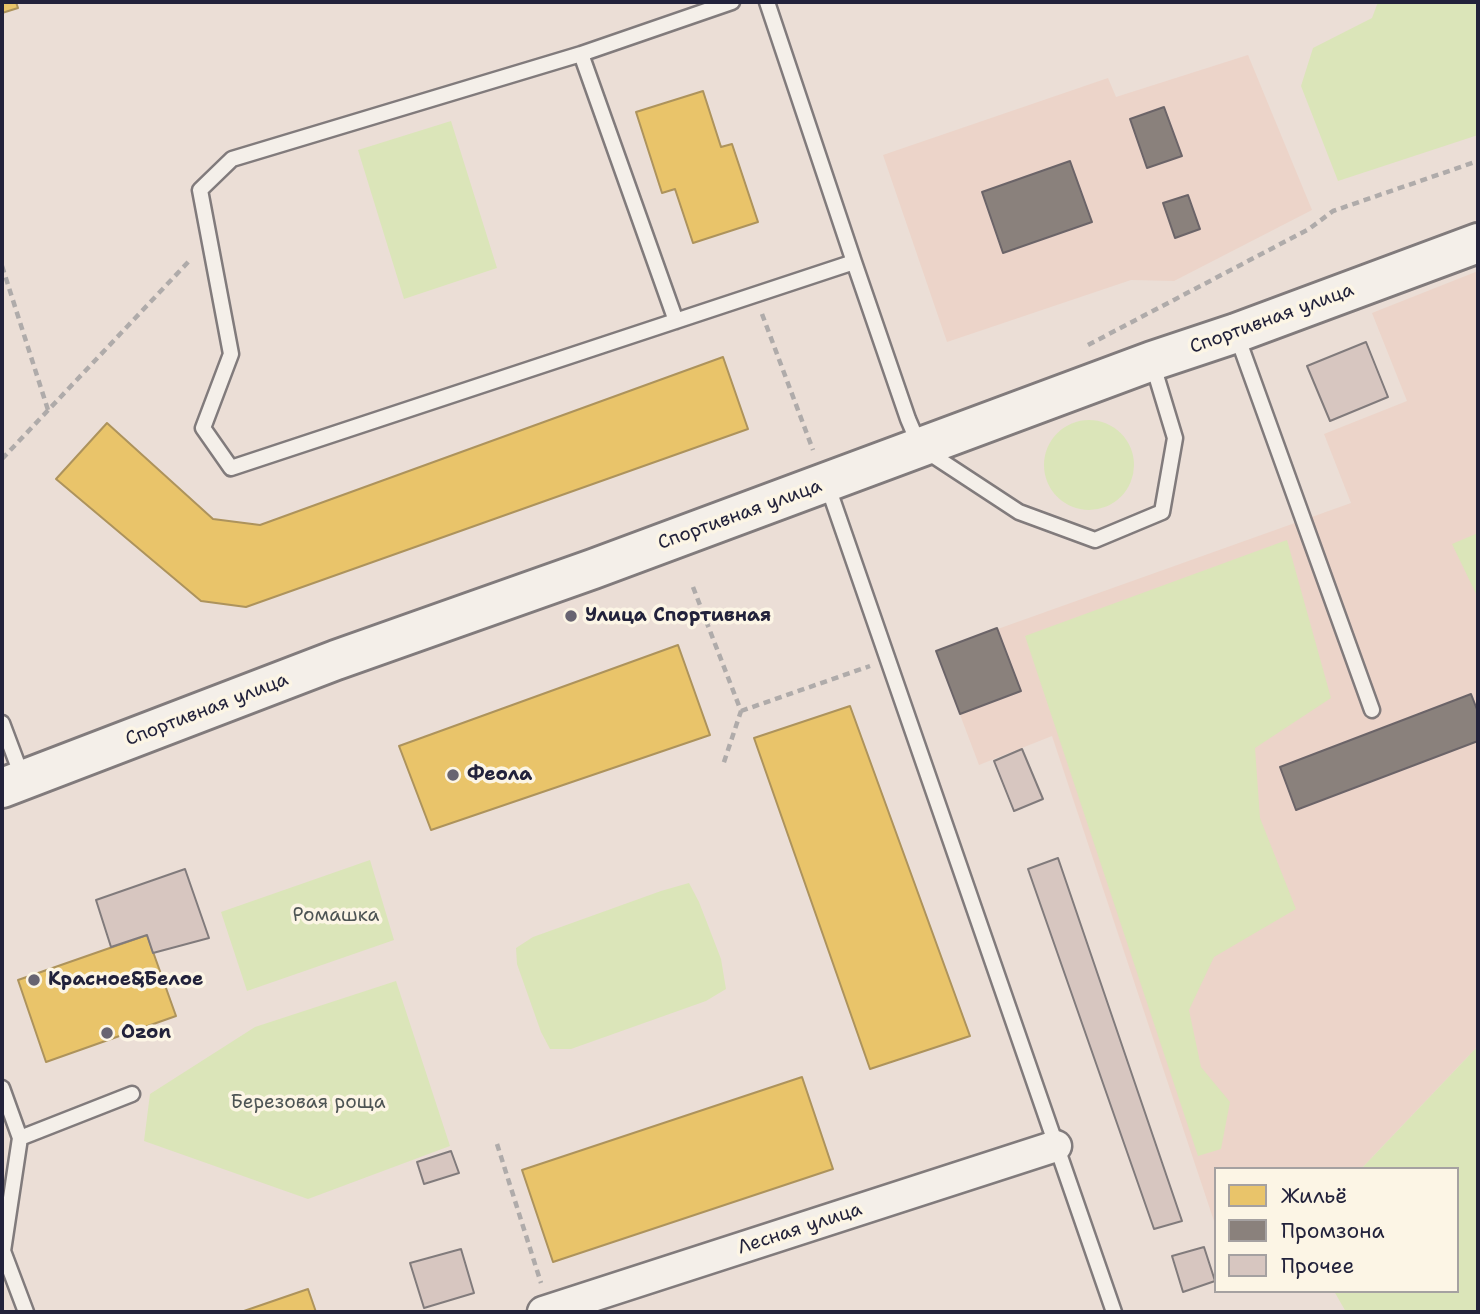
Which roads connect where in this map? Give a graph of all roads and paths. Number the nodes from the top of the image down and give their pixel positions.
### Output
1 (732, 2) edge
2 (767, 2) edge
3 (580, 54) junction
4 (1478, 161) edge
5 (209, 240) junction
6 (1478, 243) edge
7 (854, 262) junction
8 (2, 266) edge
9 (754, 294) junction
10 (676, 321) junction
11 (1236, 333) junction
12 (1078, 351) dead end
13 (1152, 361) junction
14 (48, 410) junction
15 (920, 447) junction
16 (2, 459) edge
17 (820, 467) junction
18 (693, 587) dead end
19 (888, 660) junction
20 (1373, 710) dead end
21 (741, 711) junction
22 (2, 723) edge
23 (723, 765) dead end
24 (12, 784) edge
25 (2, 1088) edge
26 (132, 1094) dead end
27 (20, 1138) junction
28 (497, 1143) dead end
29 (1056, 1146) junction
30 (3, 1252) edge
31 (547, 1311) edge
32 (26, 1312) edge
33 (1114, 1312) edge

1 - 3 lane
2 - 7 lane
3 - 5 lane
3 - 10 lane
4 - 12 path
5 - 10 lane
5 - 14 path
6 - 11 street, Спортивная улица
7 - 9 lane
7 - 15 lane
8 - 14 path
9 - 10 lane
9 - 17 path
11 - 13 street, Спортивная улица
11 - 20 lane
13 - 15 street, Спортивная улица
13 - 15 lane
14 - 16 path
15 - 17 street, Спортивная улица
17 - 19 lane
17 - 24 street, Спортивная улица
18 - 21 path
19 - 21 path
19 - 29 lane
21 - 23 path
22 - 24 lane
25 - 27 lane
26 - 27 lane
27 - 30 lane
28 - 31 path
29 - 31 street, Лесная улица
29 - 33 lane
30 - 32 lane

